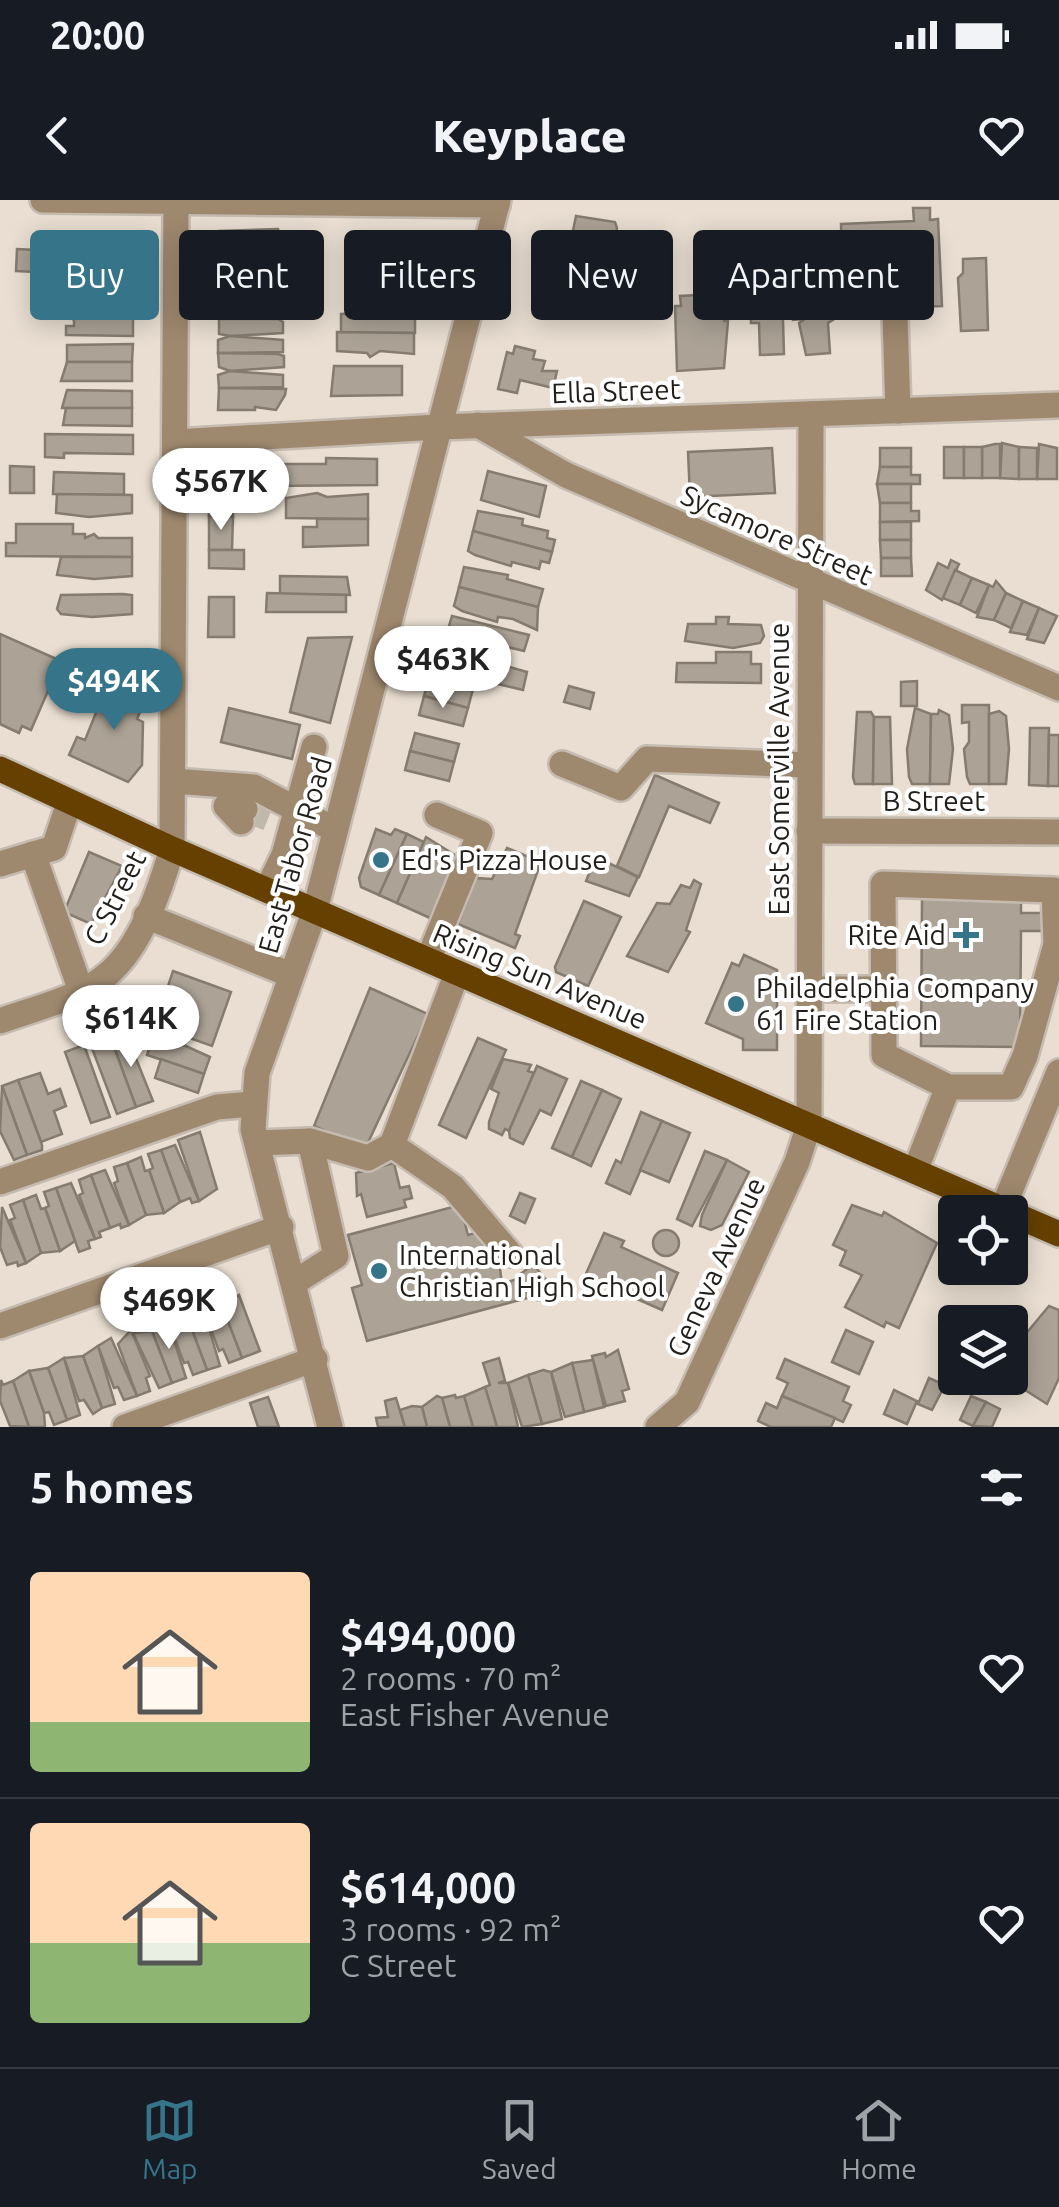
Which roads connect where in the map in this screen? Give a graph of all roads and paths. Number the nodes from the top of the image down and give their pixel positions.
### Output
1 (44, 200) edge
2 (176, 201) edge
3 (455, 202) edge
4 (497, 202) edge
5 (896, 320) edge
6 (1059, 405) edge
7 (898, 411) junction
8 (811, 414) junction
9 (478, 426) junction
10 (438, 427) junction
11 (175, 442) junction
12 (810, 584) junction
13 (1059, 688) edge
14 (314, 747) dead end
15 (562, 764) dead end
16 (809, 765) junction
17 (0, 769) edge
18 (173, 781) junction
19 (69, 803) junction
20 (437, 816) dead end
21 (284, 825) junction
22 (335, 830) junction
23 (809, 831) junction
24 (1059, 832) edge
25 (172, 849) junction
26 (33, 854) junction
27 (0, 864) edge
28 (266, 890) junction
29 (315, 910) junction
30 (146, 916) junction
31 (428, 960) junction
32 (457, 973) junction
33 (292, 975) junction
34 (809, 989) junction
35 (883, 989) junction
36 (81, 991) junction
37 (1, 1017) edge
38 (1059, 1072) edge
39 (948, 1088) junction
40 (252, 1104) junction
41 (808, 1124) junction
42 (257, 1142) junction
43 (310, 1142) junction
44 (392, 1145) junction
45 (915, 1171) junction
46 (0, 1182) edge
47 (972, 1195) edge
48 (1008, 1195) edge
49 (1028, 1220) edge
50 (281, 1226) junction
51 (1059, 1234) edge
52 (510, 1254) dead end
53 (295, 1282) junction
54 (0, 1326) edge
55 (315, 1359) junction
56 (331, 1421) edge
57 (669, 1425) edge
58 (125, 1427) edge

1 - 2 street
2 - 3 street
2 - 11 street
3 - 4 street
4 - 10 street, East Tabor Road
5 - 7 street
6 - 7 street, Ella Street
7 - 8 street, Ella Street
8 - 9 street, Ella Street
8 - 12 street, East Somerville Avenue
9 - 10 street, Ella Street
9 - 12 street, Sycamore Street
10 - 11 street, Ella Street
10 - 22 street, East Tabor Road
11 - 18 street
12 - 13 street, Sycamore Street
12 - 16 street, East Somerville Avenue
14 - 21 street
15 - 16 street
16 - 23 street, East Somerville Avenue
17 - 19 main road, Rising Sun Avenue
18 - 21 street
18 - 25 street
19 - 25 main road, Rising Sun Avenue
19 - 26 street
20 - 31 street
21 - 22 street
21 - 28 street
22 - 29 street, East Tabor Road
23 - 24 street, B Street
23 - 34 street, East Somerville Avenue
25 - 28 main road, Rising Sun Avenue
25 - 30 street, C Street
26 - 27 street
26 - 36 street
28 - 29 main road, Rising Sun Avenue
29 - 31 main road, Rising Sun Avenue
29 - 33 street, East Tabor Road
30 - 33 street
30 - 36 street, C Street
31 - 32 main road, Rising Sun Avenue
32 - 41 main road, Rising Sun Avenue
32 - 44 street
33 - 40 street, East Tabor Road
34 - 35 street
34 - 41 street, East Somerville Avenue
35 - 39 street
35 - 39 street
36 - 37 street, C Street
38 - 48 street
39 - 45 street
40 - 42 street, East Tabor Road
40 - 46 street
41 - 45 main road, Rising Sun Avenue
41 - 57 street, Geneva Avenue
42 - 43 street
42 - 50 street, East Tabor Road
43 - 44 street
43 - 53 street
44 - 52 street
45 - 47 main road, Rising Sun Avenue
49 - 51 main road, Rising Sun Avenue
50 - 53 street, East Tabor Road
50 - 54 street
53 - 55 street, East Tabor Road
55 - 56 street, East Tabor Road
55 - 58 street

